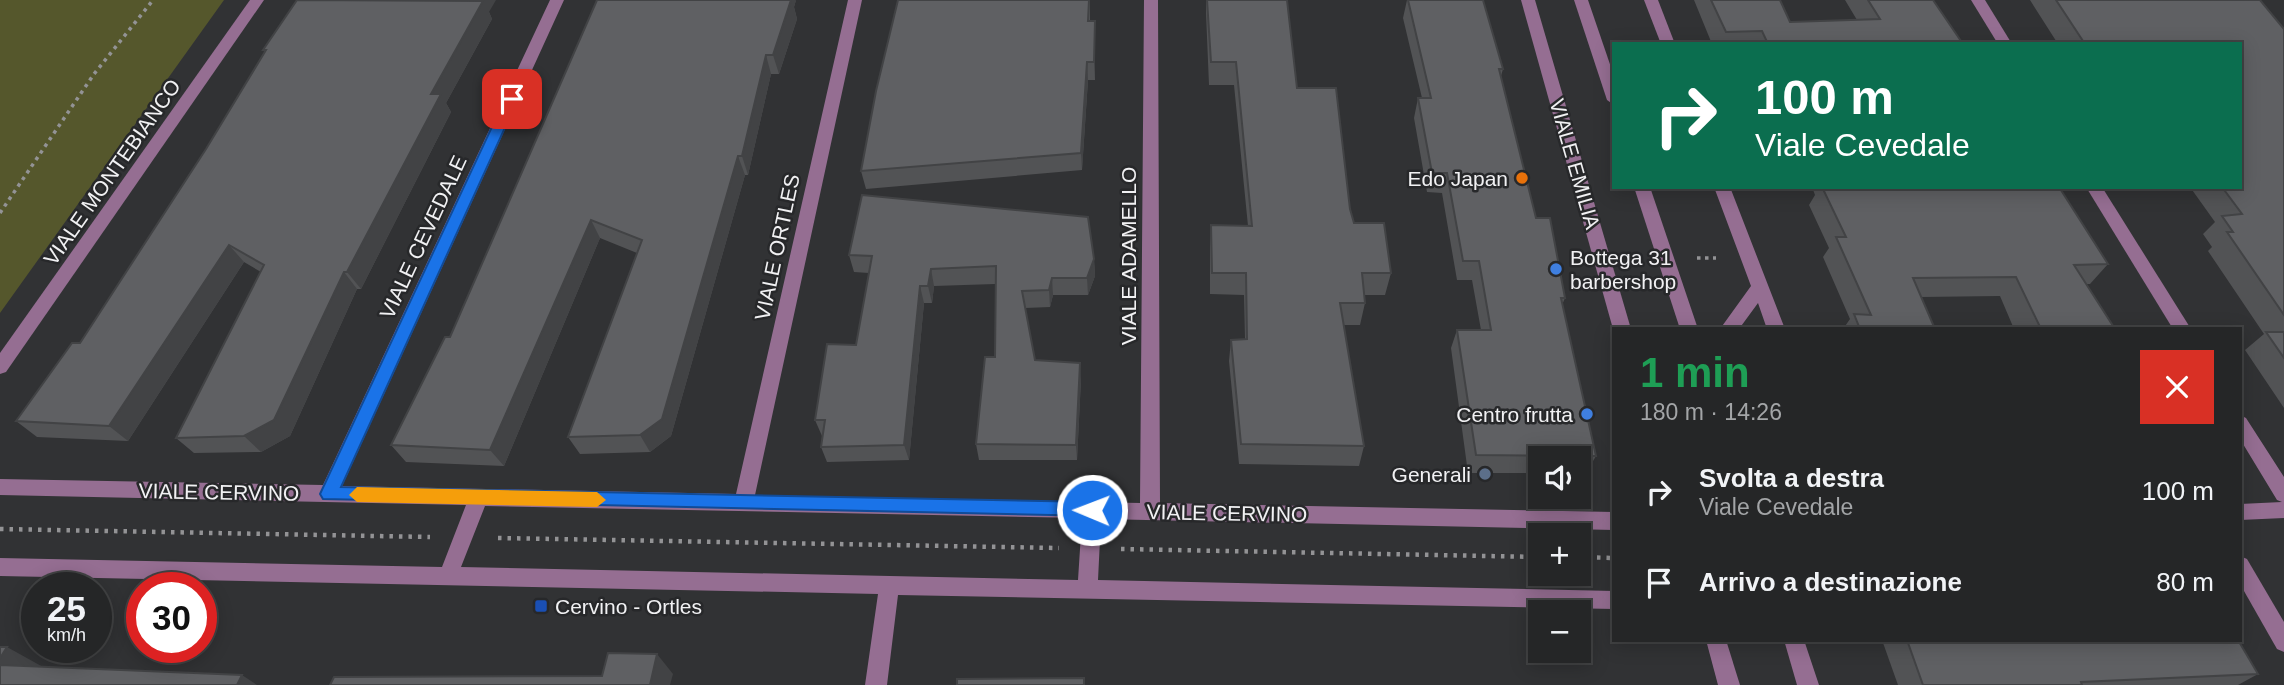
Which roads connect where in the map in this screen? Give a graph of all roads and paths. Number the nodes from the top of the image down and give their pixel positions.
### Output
1 (153, 0) edge
2 (257, 0) edge
3 (558, 0) edge
4 (855, 0) edge
5 (1151, 0) edge
6 (1528, 0) edge
7 (1581, 0) edge
8 (1651, 0) edge
9 (1978, 0) edge
10 (1667, 42) edge
11 (2004, 42) edge
12 (1612, 94) edge
13 (1643, 189) edge
14 (1723, 189) edge
15 (2095, 189) edge
16 (0, 213) edge
17 (1760, 287) junction
18 (1621, 327) edge
19 (1688, 327) edge
20 (1730, 327) edge
21 (1775, 327) edge
22 (2181, 327) edge
23 (0, 367) edge
24 (2242, 426) edge
25 (0, 487) edge
26 (329, 494) junction
27 (2284, 494) edge
28 (480, 497) junction
29 (744, 503) junction
30 (1092, 510) junction
31 (2284, 510) edge
32 (1150, 511) junction
33 (2242, 512) edge
34 (1612, 521) edge
35 (0, 529) edge
36 (463, 538) junction
37 (1090, 548) junction
38 (1528, 557) edge
39 (1591, 557) edge
40 (1612, 558) edge
41 (0, 567) edge
42 (2242, 568) edge
43 (448, 576) junction
44 (890, 585) junction
45 (1087, 590) junction
46 (1612, 600) edge
47 (1717, 642) edge
48 (1795, 642) edge
49 (2284, 642) edge
50 (876, 685) edge
51 (1729, 685) edge
52 (1808, 685) edge

1 - 16 path
2 - 23 street, VIALE MONTEBIANCO
3 - 26 street, VIALE CEVEDALE
4 - 29 street, VIALE ORTLES
5 - 32 street, VIALE ADAMELLO
6 - 18 street, VIALE EMILIA
7 - 12 street
8 - 10 street
9 - 11 street
13 - 19 street
14 - 17 street
15 - 22 street
17 - 20 street
17 - 21 street
24 - 27 street
25 - 26 street, VIALE CERVINO
26 - 28 street, VIALE CERVINO
28 - 29 street, VIALE CERVINO
28 - 36 street
29 - 30 street, VIALE CERVINO
30 - 32 street, VIALE CERVINO
30 - 37 street
31 - 33 street
32 - 34 street, VIALE CERVINO
35 - 36 path
36 - 37 path
36 - 43 street
37 - 38 path
37 - 45 street
39 - 40 path
41 - 43 street
42 - 49 street
43 - 44 street
44 - 45 street
44 - 50 street
45 - 46 street
47 - 51 street
48 - 52 street

